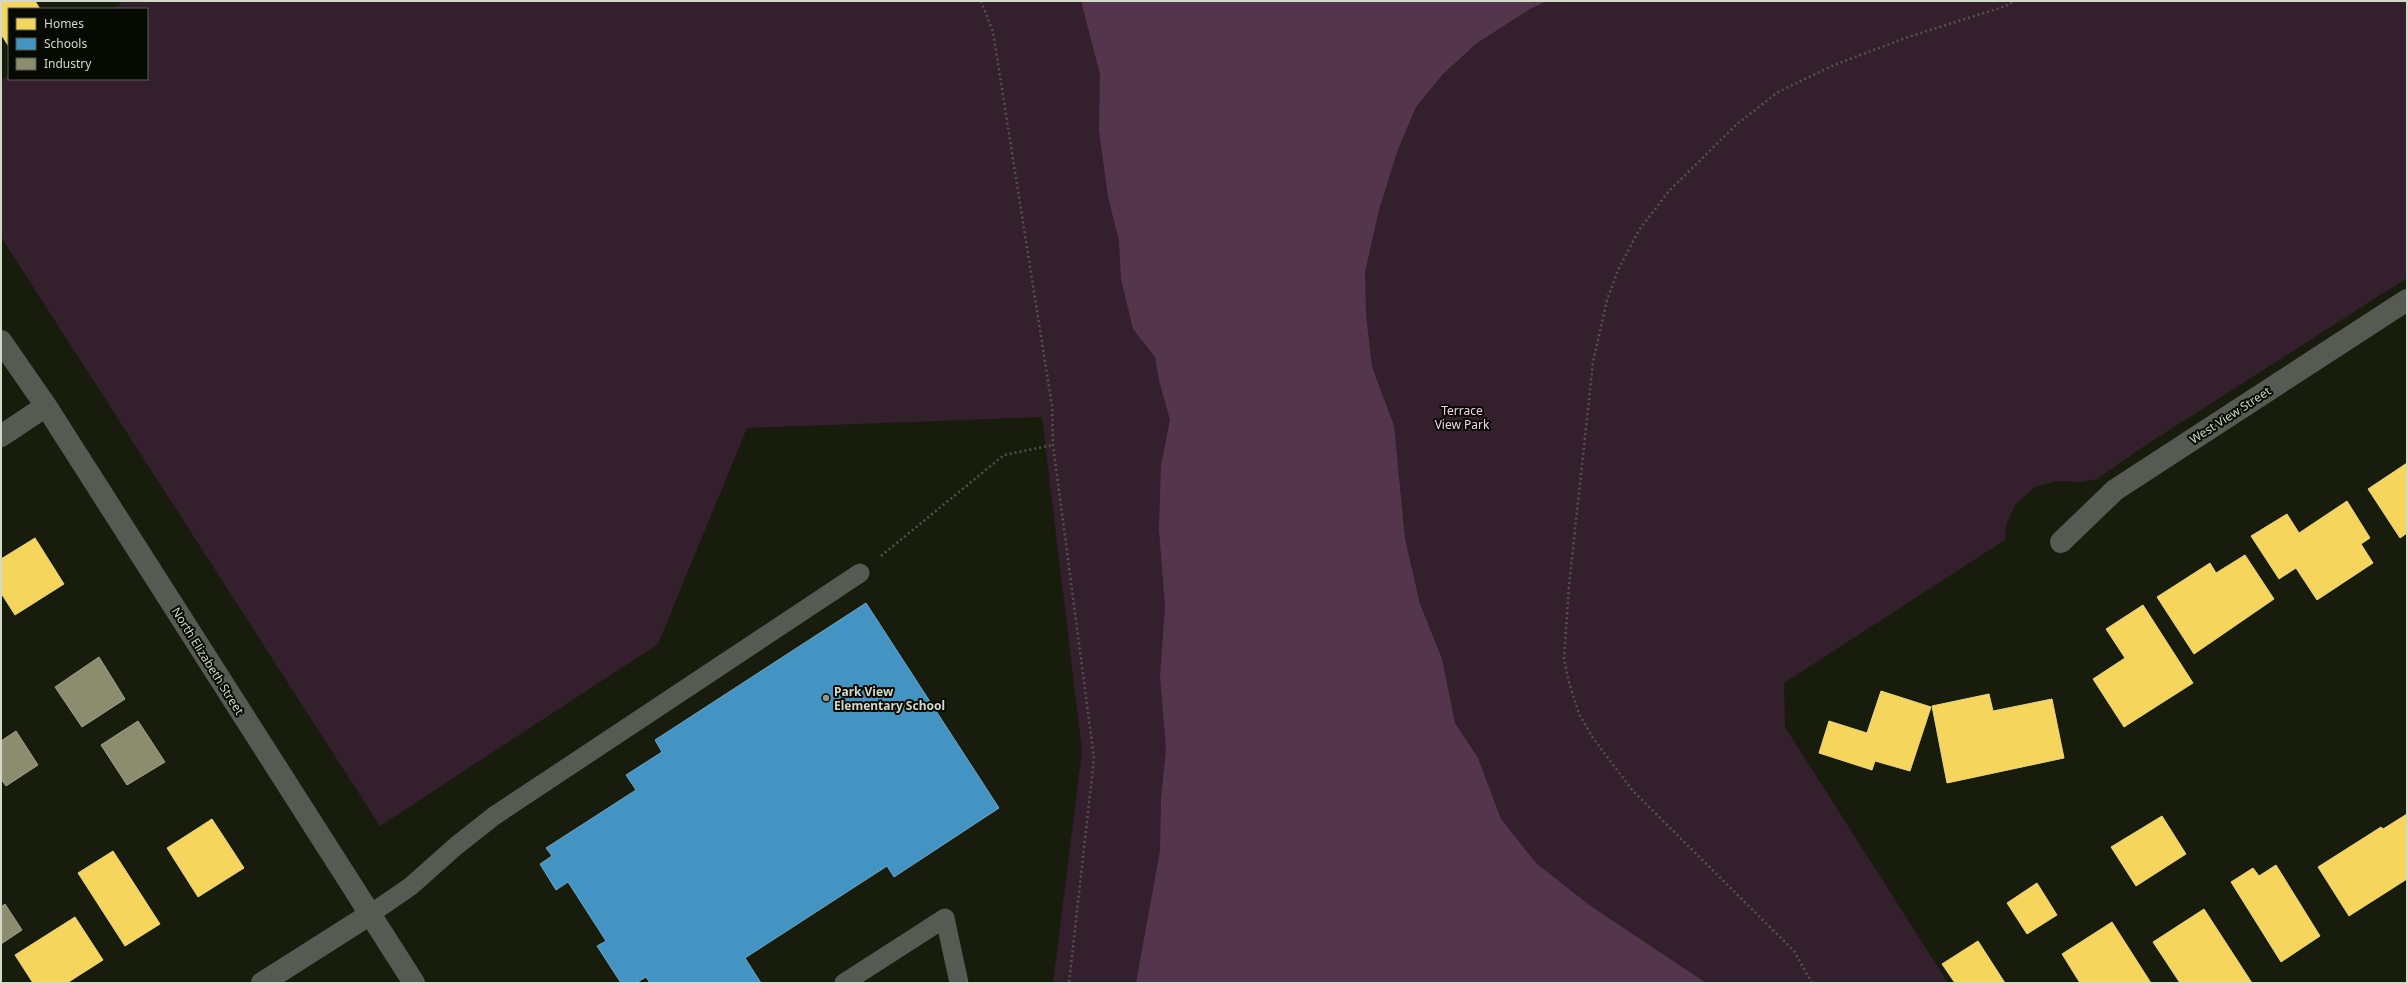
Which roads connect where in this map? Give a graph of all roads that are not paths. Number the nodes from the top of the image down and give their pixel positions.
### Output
1 (2407, 300) edge
2 (1, 341) edge
3 (46, 406) junction
4 (1, 436) edge
5 (2062, 542) dead end
6 (860, 573) road end
7 (369, 915) junction
8 (262, 983) edge
9 (414, 983) edge
10 (844, 983) edge
11 (959, 983) edge

1 - 5 street, West View Street
2 - 3 street, North Elizabeth Street
3 - 4 street
3 - 7 street, North Elizabeth Street
6 - 7 lane
7 - 8 street
7 - 9 street, North Elizabeth Street
10 - 11 lane

